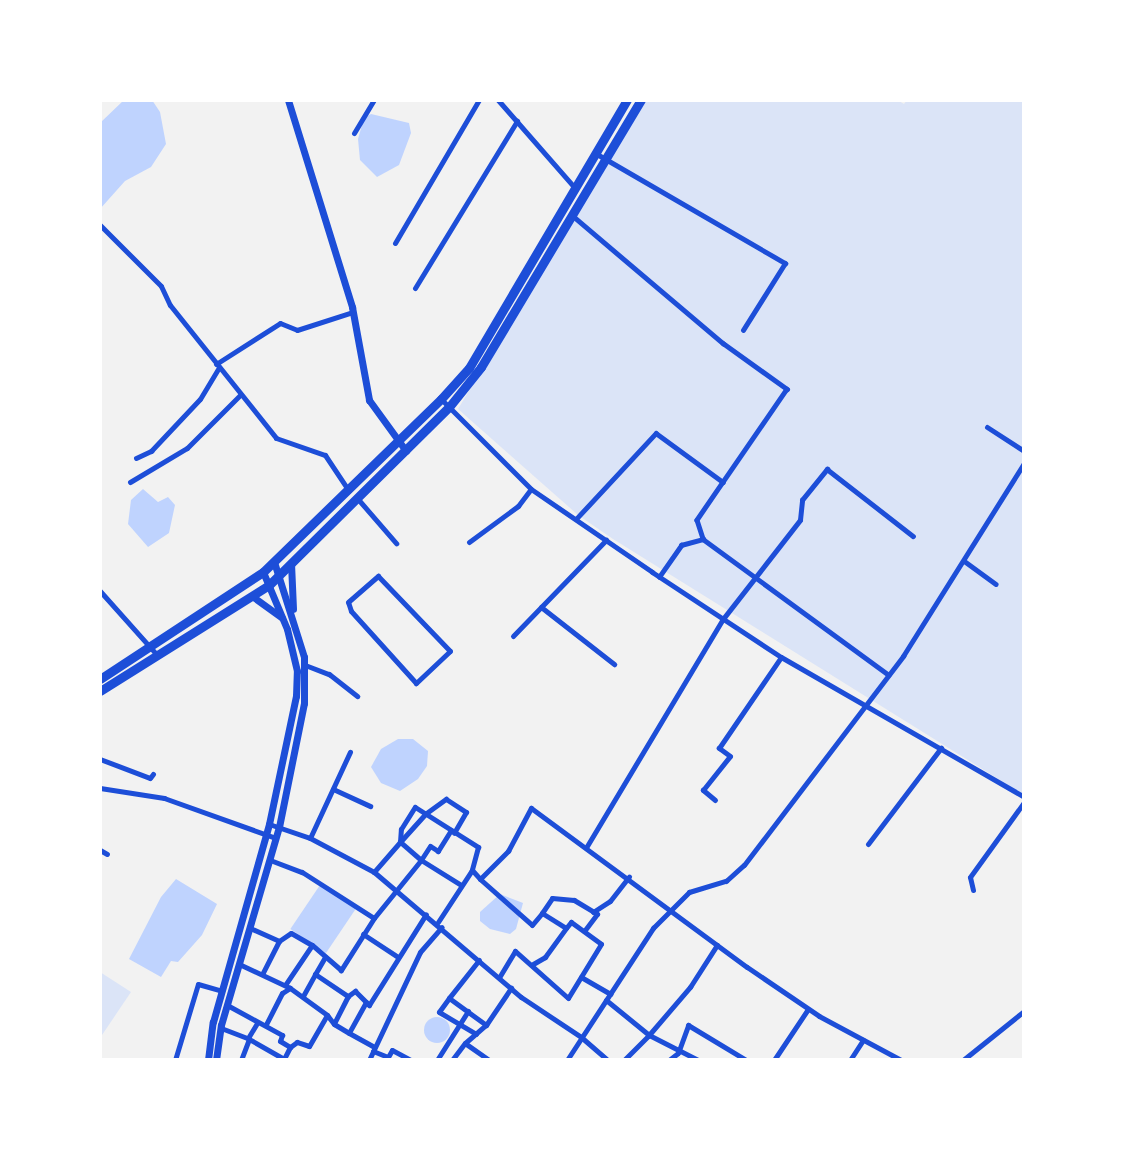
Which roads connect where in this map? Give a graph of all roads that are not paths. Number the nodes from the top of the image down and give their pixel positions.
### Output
1 (288, 100) edge
2 (374, 100) edge
3 (479, 100) edge
4 (498, 100) edge
5 (627, 100) edge
6 (641, 100) edge
7 (517, 121) junction
8 (354, 133) dead end
9 (596, 153) junction
10 (606, 159) junction
11 (575, 188) junction
12 (572, 216) junction
13 (100, 225) edge
14 (395, 243) dead end
15 (415, 288) dead end
16 (353, 312) junction
17 (743, 330) dead end
18 (218, 366) junction
19 (240, 395) junction
20 (441, 399) junction
21 (449, 407) junction
22 (987, 427) dead end
23 (399, 441) junction
24 (406, 451) junction
25 (1024, 451) edge
26 (136, 458) dead end
27 (1024, 463) edge
28 (1017, 475) junction
29 (1024, 480) edge
30 (130, 482) dead end
31 (723, 482) junction
32 (531, 489) junction
33 (353, 495) junction
34 (576, 519) junction
35 (913, 536) dead end
36 (703, 539) junction
37 (606, 540) junction
38 (469, 542) dead end
39 (396, 543) dead end
40 (964, 561) junction
41 (274, 562) junction
42 (291, 563) junction
43 (263, 572) junction
44 (278, 576) junction
45 (755, 576) junction
46 (659, 577) junction
47 (996, 584) dead end
48 (269, 585) junction
49 (100, 591) edge
50 (252, 596) junction
51 (348, 602) joint
52 (541, 607) junction
53 (293, 617) junction
54 (283, 618) junction
55 (722, 620) junction
56 (513, 636) dead end
57 (156, 651) junction
58 (781, 657) junction
59 (614, 664) dead end
60 (305, 665) junction
61 (889, 674) junction
62 (100, 679) edge
63 (100, 691) edge
64 (357, 696) dead end
65 (864, 707) junction
66 (941, 748) junction
67 (350, 752) dead end
68 (100, 759) edge
69 (153, 774) dead end
70 (100, 788) edge
71 (333, 789) junction
72 (1024, 797) edge
73 (715, 800) dead end
74 (1024, 802) edge
75 (370, 806) dead end
76 (425, 814) junction
77 (269, 824) junction
78 (279, 827) junction
79 (453, 832) junction
80 (267, 834) junction
81 (276, 838) junction
82 (310, 838) junction
83 (400, 842) junction
84 (868, 844) dead end
85 (587, 846) junction
86 (270, 860) junction
87 (421, 860) junction
88 (472, 870) junction
89 (374, 872) junction
90 (629, 877) junction
91 (480, 879) junction
92 (461, 885) junction
93 (395, 889) junction
94 (973, 890) dead end
95 (670, 909) junction
96 (593, 912) junction
97 (542, 913) junction
98 (426, 914) junction
99 (373, 918) junction
100 (440, 925) junction
101 (250, 928) junction
102 (566, 928) junction
103 (584, 931) junction
104 (363, 934) junction
105 (279, 941) junction
106 (312, 945) junction
107 (718, 945) junction
108 (325, 957) junction
109 (398, 957) junction
110 (479, 960) junction
111 (239, 964) junction
112 (533, 964) junction
113 (263, 973) junction
114 (315, 974) junction
115 (581, 976) junction
116 (499, 978) junction
117 (288, 987) junction
118 (511, 988) junction
119 (222, 991) junction
120 (610, 994) junction
121 (303, 996) junction
122 (348, 996) junction
123 (449, 998) junction
124 (606, 1000) junction
125 (366, 1002) junction
126 (227, 1005) junction
127 (808, 1009) junction
128 (468, 1011) junction
129 (1024, 1011) edge
130 (327, 1015) junction
131 (459, 1022) junction
132 (257, 1023) junction
133 (266, 1024) junction
134 (334, 1024) junction
135 (486, 1025) junction
136 (221, 1028) junction
137 (349, 1033) junction
138 (476, 1034) junction
139 (649, 1035) junction
140 (582, 1037) junction
141 (249, 1039) junction
142 (863, 1040) junction
143 (465, 1043) junction
144 (290, 1047) junction
145 (679, 1047) junction
146 (373, 1049) junction
147 (454, 1059) edge
148 (175, 1060) edge
149 (208, 1060) edge
150 (216, 1060) edge
151 (240, 1060) edge
152 (369, 1060) edge
153 (411, 1060) edge
154 (437, 1060) edge
155 (489, 1060) edge
156 (567, 1060) edge
157 (607, 1060) edge
158 (624, 1060) edge
159 (669, 1060) edge
160 (698, 1060) edge
161 (746, 1060) edge
162 (774, 1060) edge
163 (850, 1060) edge
164 (901, 1060) edge
165 (963, 1060) edge

1 - 16 street
2 - 8 street
3 - 14 street
4 - 7 street
5 - 9 highway
6 - 10 highway
7 - 11 street
7 - 15 street
9 - 10 street
9 - 11 highway
10 - 12 highway
10 - 17 street
11 - 20 highway
12 - 21 highway
12 - 31 street
13 - 18 street
16 - 18 street
16 - 23 street
18 - 19 street
18 - 26 street
19 - 30 street
19 - 33 street
20 - 21 street
20 - 23 highway
21 - 24 highway
21 - 32 street
22 - 25 street
23 - 24 street
23 - 33 highway
24 - 33 highway
27 - 28 street
28 - 29 street
28 - 40 street
31 - 34 street
31 - 36 street
32 - 34 street
32 - 38 street
33 - 39 street
33 - 41 highway
33 - 42 highway
34 - 37 street
35 - 45 street
36 - 45 street
36 - 46 street
37 - 46 street
37 - 52 street
40 - 47 street
40 - 61 street
41 - 43 highway
41 - 44 street
42 - 44 highway
42 - 53 street
43 - 48 street
43 - 57 highway
44 - 48 highway
44 - 53 street
45 - 55 street
45 - 61 street
46 - 55 street
48 - 50 highway
48 - 54 street
49 - 57 street
50 - 54 street
50 - 57 highway
51 - 51 street
52 - 56 street
52 - 59 street
53 - 60 street
54 - 77 street
55 - 58 street
55 - 85 street
57 - 62 highway
57 - 63 highway
58 - 65 street
58 - 73 street
60 - 64 street
60 - 78 street
61 - 65 street
65 - 66 street
65 - 95 street
66 - 72 street
66 - 84 street
67 - 71 street
68 - 69 street
70 - 80 street
71 - 75 street
71 - 82 street
74 - 94 street
76 - 79 street
76 - 79 street
76 - 83 street
76 - 83 street
77 - 78 street
77 - 80 street
78 - 81 street
78 - 82 street
79 - 87 street
79 - 88 street
80 - 81 street
80 - 119 street
81 - 86 street
82 - 89 street
83 - 87 street
83 - 89 street
85 - 90 street
85 - 91 street
86 - 99 street
86 - 101 street
87 - 92 street
87 - 93 street
88 - 91 street
88 - 92 street
89 - 93 street
90 - 95 street
90 - 96 street
91 - 97 street
92 - 100 street
93 - 98 street
93 - 99 street
95 - 107 street
95 - 120 street
96 - 97 street
96 - 103 street
97 - 102 street
98 - 100 street
98 - 109 street
99 - 104 street
100 - 110 street
100 - 146 street
101 - 105 street
101 - 111 street
102 - 103 street
102 - 112 street
103 - 115 street
104 - 108 street
104 - 109 street
105 - 106 street
105 - 113 street
106 - 108 street
106 - 117 street
107 - 127 street
107 - 139 street
108 - 114 street
109 - 125 street
110 - 116 street
110 - 123 street
111 - 113 street
111 - 126 street
112 - 115 street
112 - 116 street
113 - 117 street
114 - 121 street
114 - 122 street
115 - 120 street
116 - 118 street
117 - 121 street
117 - 133 street
118 - 135 street
118 - 140 street
119 - 148 street
119 - 149 street
120 - 124 street
121 - 130 street
122 - 125 street
122 - 134 street
123 - 128 street
123 - 131 street
124 - 139 street
124 - 140 street
125 - 137 street
126 - 132 street
126 - 136 street
127 - 142 street
127 - 162 street
128 - 131 street
128 - 135 street
129 - 165 street
130 - 134 street
130 - 144 street
131 - 138 street
131 - 154 street
132 - 133 street
132 - 141 street
133 - 144 street
134 - 137 street
135 - 138 street
136 - 141 street
136 - 150 street
137 - 146 street
138 - 143 street
139 - 145 street
139 - 158 street
140 - 156 street
140 - 157 street
141 - 144 street
141 - 151 street
142 - 163 street
142 - 164 street
143 - 147 street
143 - 155 street
145 - 159 street
145 - 160 street
145 - 161 street
146 - 152 street
146 - 153 street

